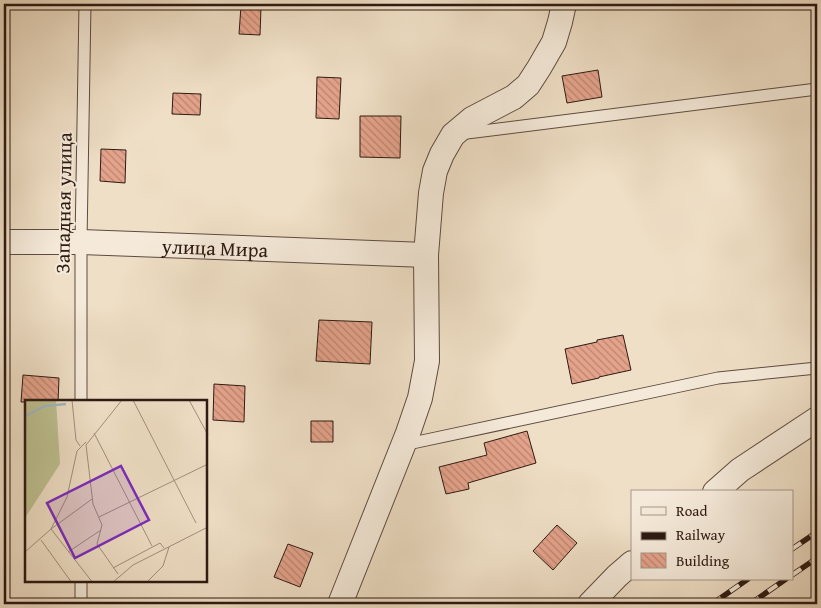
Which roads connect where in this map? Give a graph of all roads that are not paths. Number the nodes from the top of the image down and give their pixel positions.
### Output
1 (85, 4) edge
2 (564, 4) edge
3 (817, 89) edge
4 (454, 135) junction
5 (4, 242) edge
6 (81, 242) junction
7 (426, 255) junction
8 (817, 368) edge
9 (81, 400) edge
10 (817, 419) edge
11 (403, 446) junction
12 (717, 490) edge
13 (631, 564) edge
14 (81, 583) edge
15 (81, 604) edge
16 (340, 604) edge
17 (590, 604) edge

1 - 6 lane, Западная улица
2 - 4 street
3 - 4 lane
4 - 7 street
5 - 6 street, улица Мира
6 - 7 street, улица Мира
6 - 9 lane, Западная улица
7 - 11 street
8 - 11 lane
10 - 12 street
11 - 16 street
13 - 17 street
14 - 15 lane

